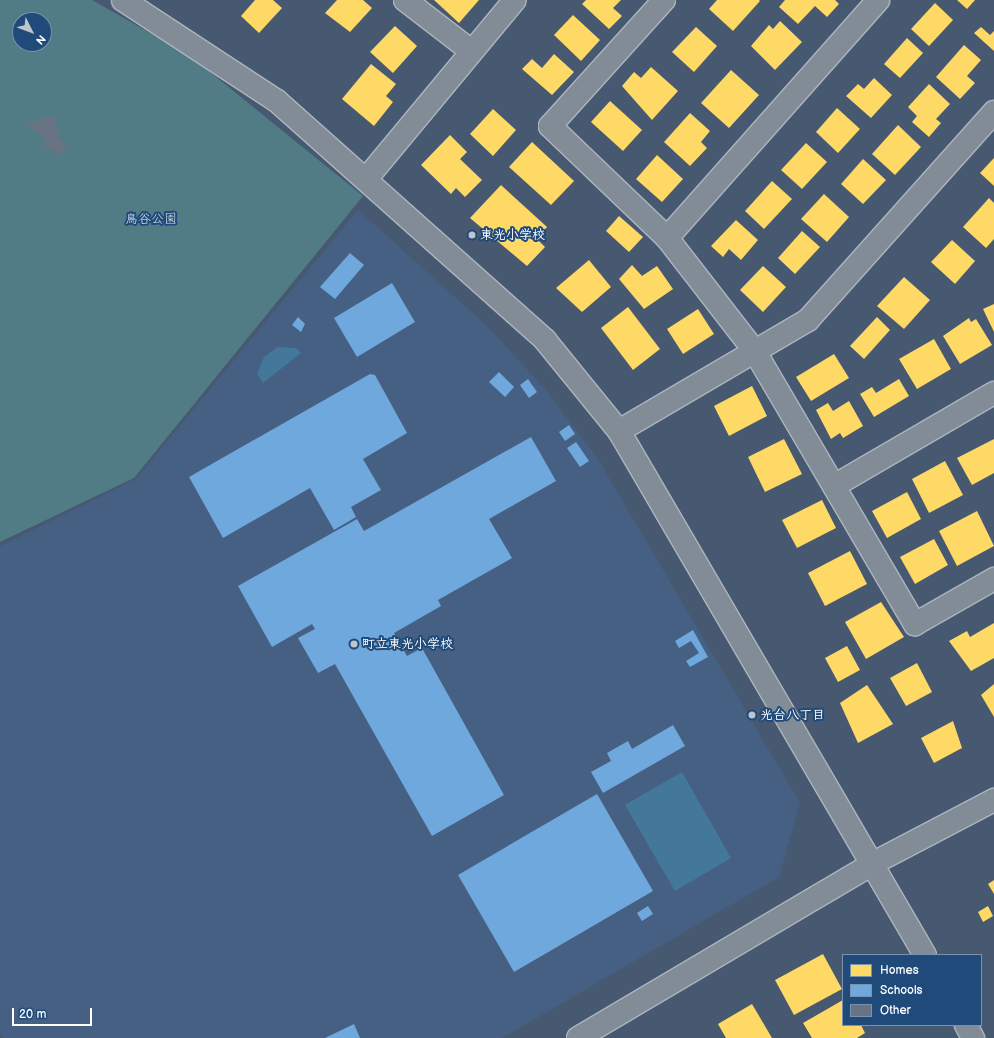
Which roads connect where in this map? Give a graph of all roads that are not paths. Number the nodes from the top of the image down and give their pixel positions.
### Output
1 (123, 0) edge
2 (405, 0) edge
3 (515, 0) edge
4 (664, 0) edge
5 (878, 0) edge
6 (470, 50) junction
7 (994, 112) edge
8 (367, 178) junction
9 (667, 238) junction
10 (754, 350) junction
11 (994, 394) edge
12 (619, 431) junction
13 (834, 486) junction
14 (994, 579) edge
15 (994, 800) edge
16 (872, 864) junction
17 (924, 954) edge
18 (967, 1026) edge
19 (578, 1038) edge
20 (973, 1038) edge

1 - 8 street
2 - 6 street
3 - 6 street
4 - 9 street
5 - 9 street
6 - 8 street
7 - 10 street
8 - 12 street
9 - 10 street
10 - 12 street
10 - 13 street
11 - 13 street
12 - 16 street
13 - 14 street
15 - 16 street
16 - 17 street
16 - 19 street
18 - 20 street

